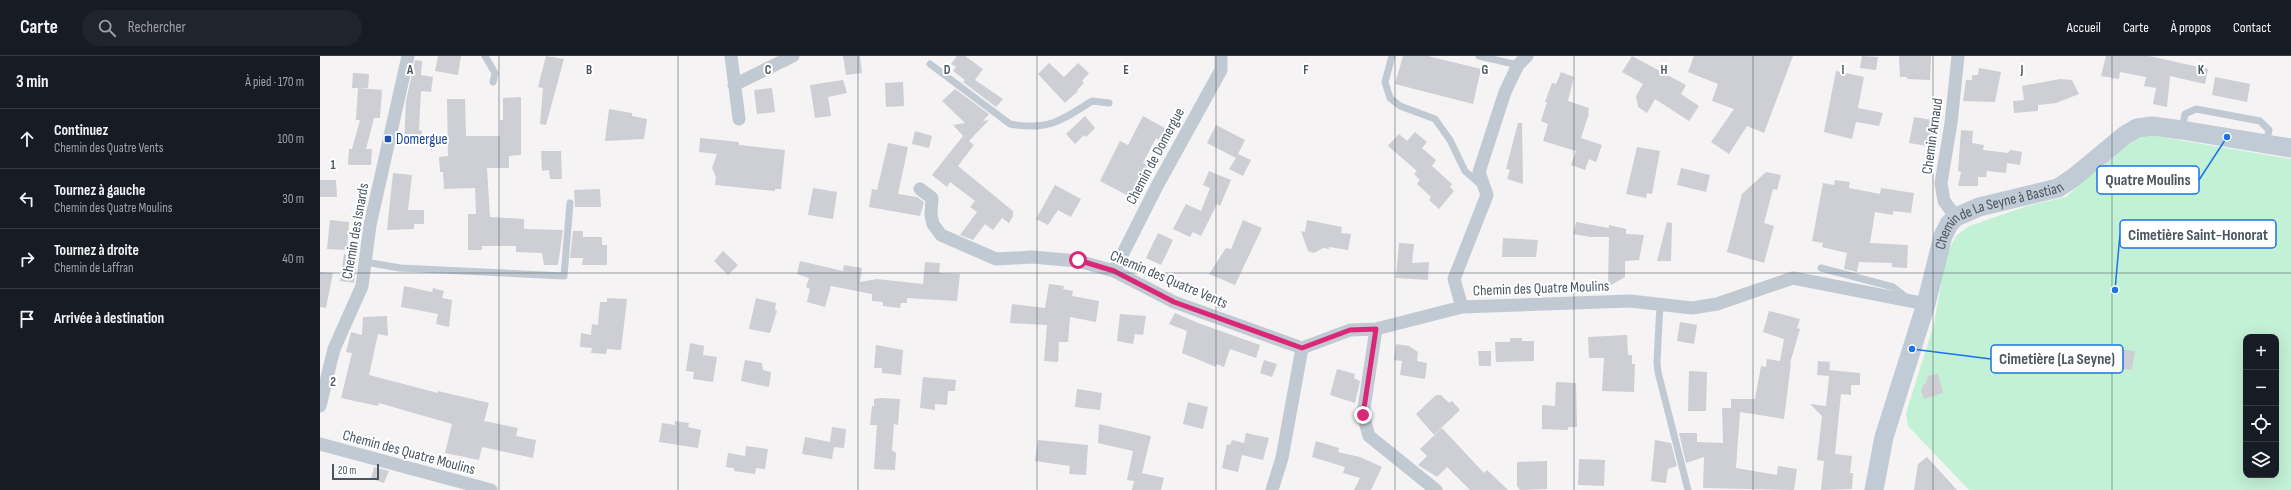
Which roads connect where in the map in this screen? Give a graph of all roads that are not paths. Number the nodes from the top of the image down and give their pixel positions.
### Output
1 (408, 56) edge
2 (485, 56) edge
3 (731, 56) edge
4 (793, 56) edge
5 (1221, 56) edge
6 (1392, 56) edge
7 (1479, 56) edge
8 (1958, 56) edge
9 (1523, 61) edge
10 (930, 64) dead end
11 (493, 82) dead end
12 (734, 85) junction
13 (1109, 103) dead end
14 (739, 119) dead end
15 (2291, 148) edge
16 (1484, 187) junction
17 (920, 189) dead end
18 (570, 203) dead end
19 (1956, 217) junction
20 (365, 262) junction
21 (1821, 268) dead end
22 (1114, 271) junction
23 (1917, 302) junction
24 (1660, 304) junction
25 (1462, 307) junction
26 (1376, 329) junction
27 (1302, 348) junction
28 (320, 406) edge
29 (320, 444) edge
30 (490, 490) edge
31 (1272, 490) edge
32 (1436, 490) edge
33 (1688, 490) edge
34 (1874, 490) edge

1 - 20 street, Chemin des Isnards
2 - 11 lane
3 - 12 street
4 - 12 street
5 - 22 street, Chemin de Domergue
6 - 16 lane
7 - 9 lane
8 - 19 street, Chemin Arnaud
9 - 16 street
10 - 13 lane
12 - 14 street
15 - 19 street, Chemin de La Seyne à Bastian
16 - 25 street
17 - 22 street, Chemin des Quatre Vents
18 - 20 lane
19 - 23 street, Chemin de La Seyne à Bastian
20 - 28 street, Chemin des Isnards
21 - 23 lane
22 - 27 street, Chemin des Quatre Vents
23 - 24 street, Chemin des Quatre Moulins
23 - 34 street, Chemin de La Seyne à Bastian
24 - 25 street, Chemin des Quatre Moulins
24 - 33 lane
25 - 26 street, Chemin des Quatre Moulins
26 - 27 street, Chemin des Quatre Moulins
26 - 32 street
27 - 31 street
29 - 30 street, Chemin des Quatre Moulins

